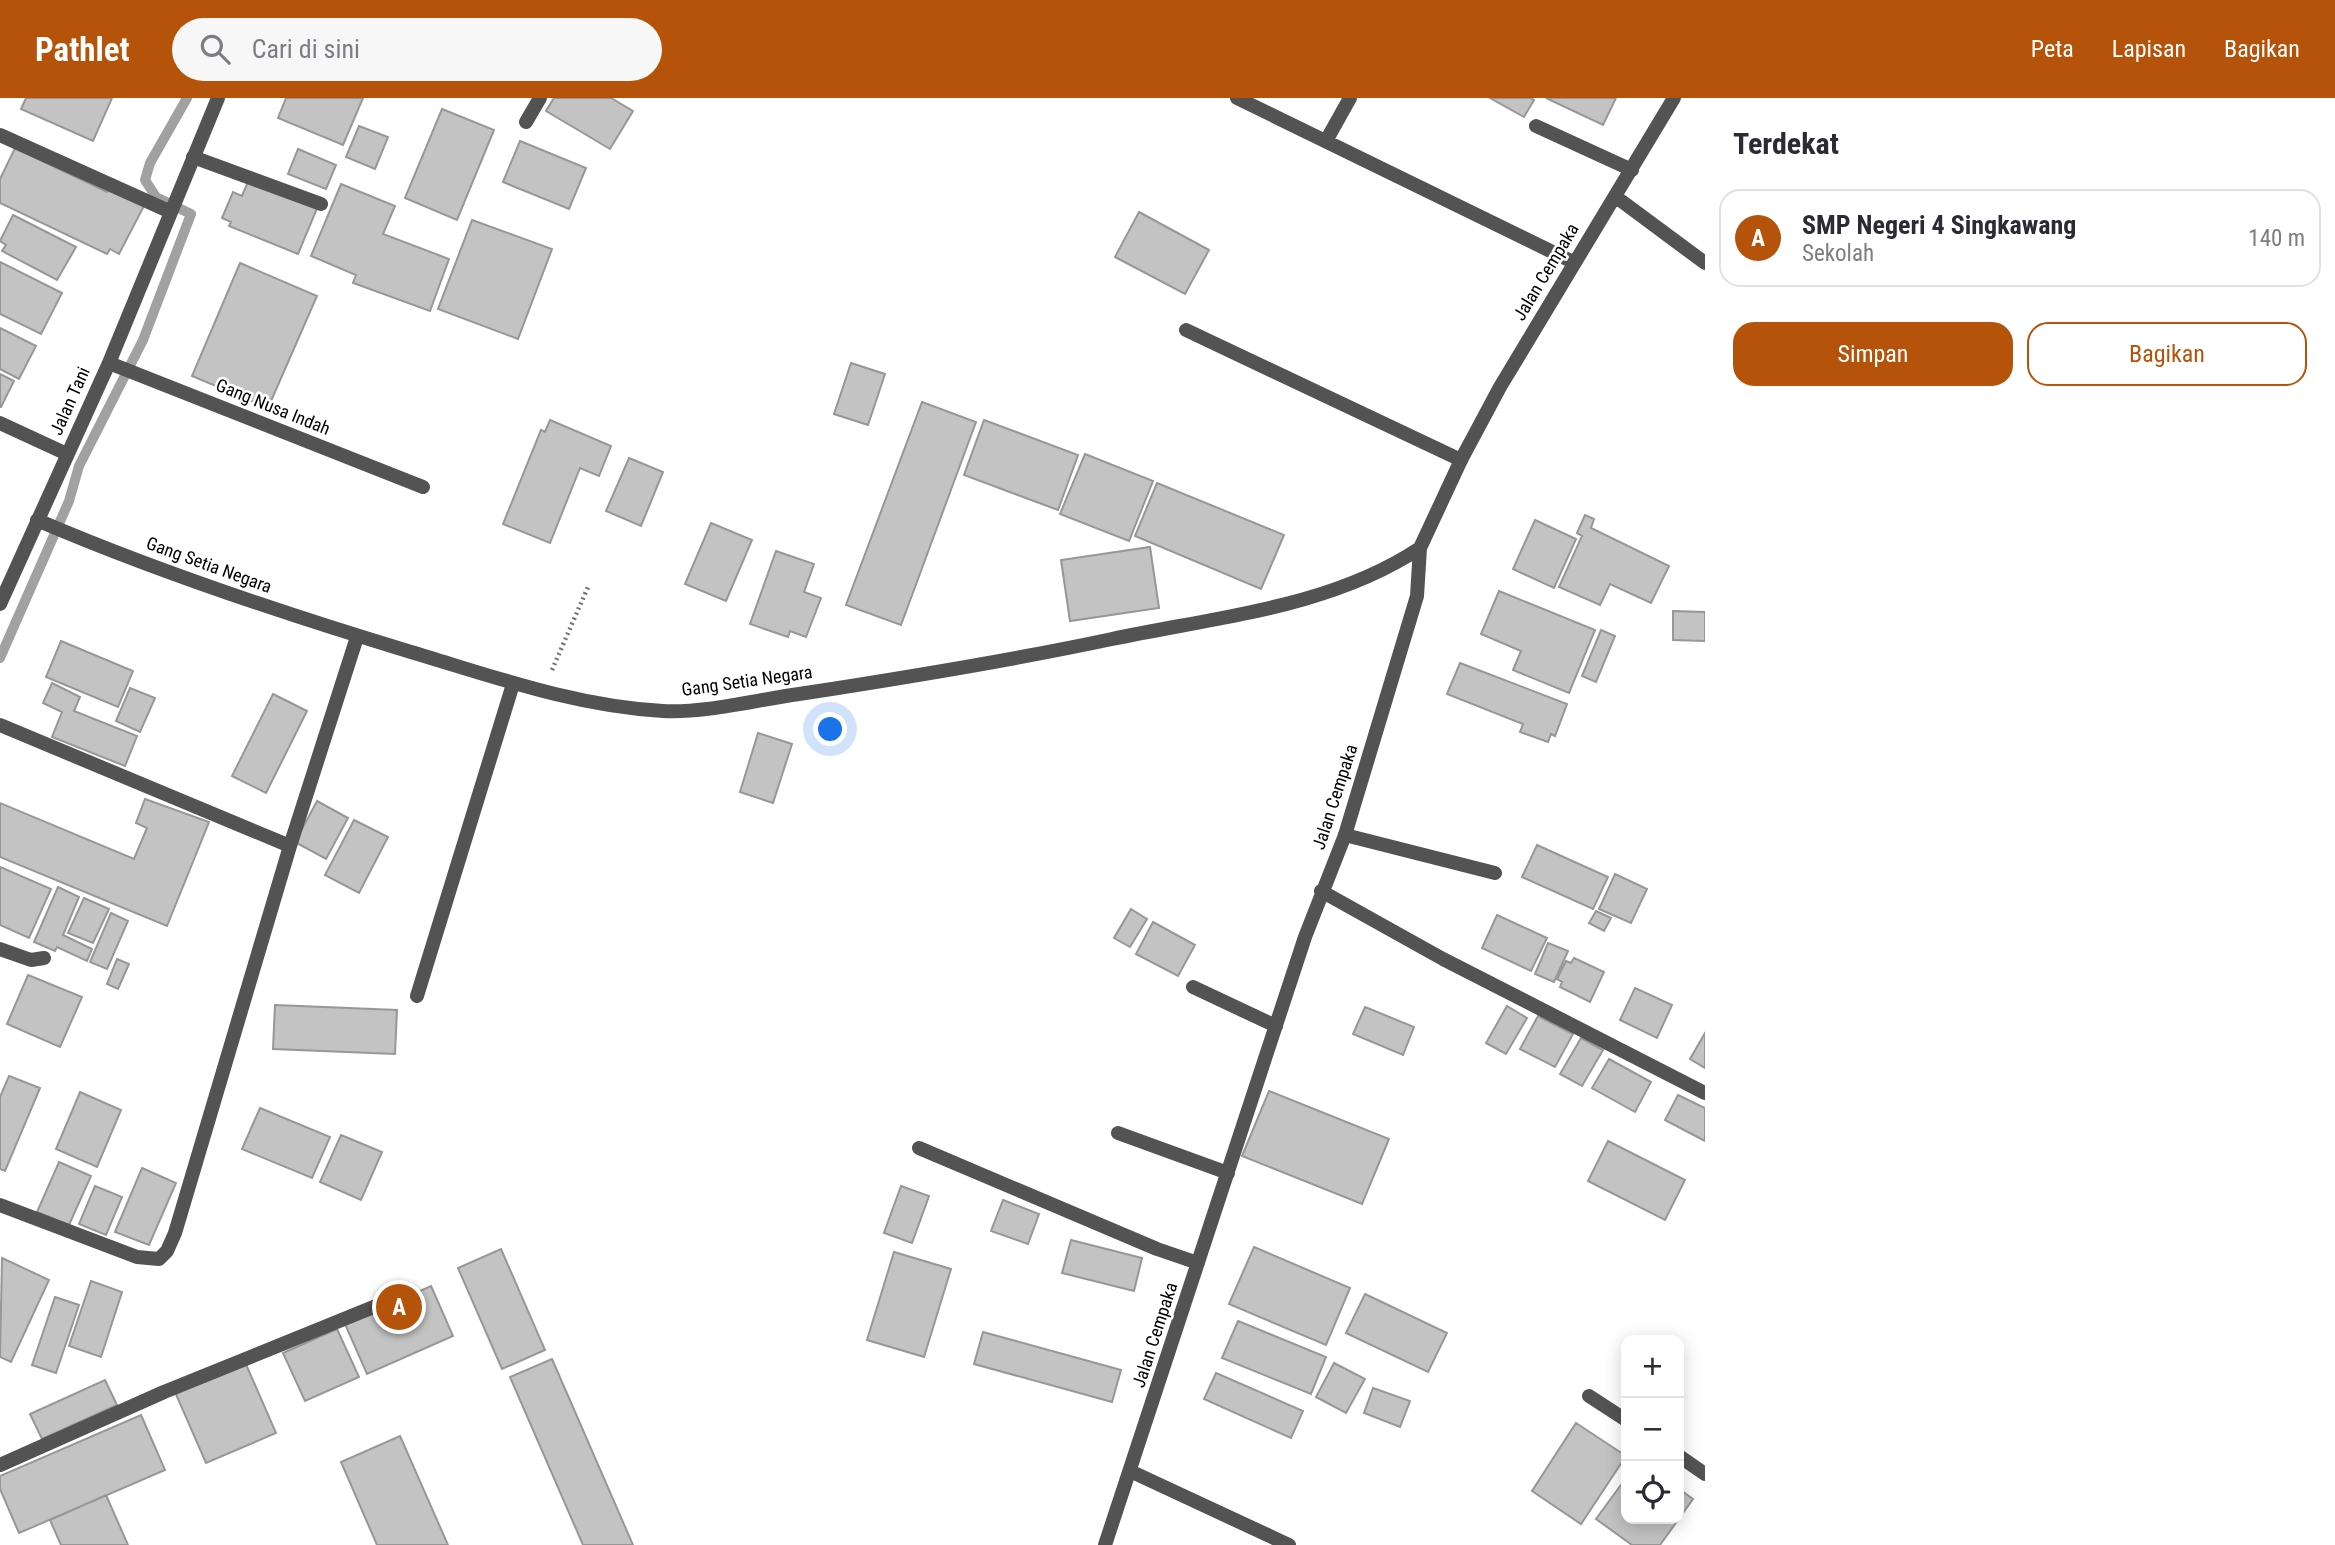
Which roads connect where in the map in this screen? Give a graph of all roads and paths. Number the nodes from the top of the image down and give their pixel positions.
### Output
1 (218, 98) edge
2 (540, 98) edge
3 (1237, 98) edge
4 (1350, 98) edge
5 (1674, 98) edge
6 (526, 122) dead end
7 (1536, 126) dead end
8 (0, 135) edge
9 (1326, 141) junction
10 (193, 157) junction
11 (1633, 170) junction
12 (1616, 197) junction
13 (321, 204) dead end
14 (168, 206) junction
15 (1573, 262) junction
16 (1705, 262) edge
17 (1186, 330) dead end
18 (108, 363) junction
19 (0, 423) edge
20 (67, 454) junction
21 (1461, 460) junction
22 (423, 487) dead end
23 (37, 520) junction
24 (1420, 548) junction
25 (588, 587) dead end
26 (0, 604) edge
27 (357, 637) junction
28 (513, 684) junction
29 (542, 693) junction
30 (1, 725) edge
31 (1345, 835) junction
32 (290, 846) junction
33 (1494, 873) dead end
34 (1321, 891) junction
35 (0, 949) edge
36 (44, 958) dead end
37 (1194, 987) dead end
38 (417, 996) dead end
39 (1270, 1023) junction
40 (1705, 1093) edge
41 (1118, 1133) dead end
42 (919, 1148) dead end
43 (1221, 1170) junction
44 (0, 1206) edge
45 (1191, 1261) junction
46 (381, 1304) dead end
47 (1589, 1395) dead end
48 (1621, 1417) edge
49 (1684, 1459) edge
50 (0, 1465) edge
51 (1130, 1471) junction
52 (1705, 1474) edge
53 (1105, 1545) edge
54 (1289, 1545) edge

1 - 10 street, Jalan Tani
2 - 6 street
3 - 9 street
4 - 9 street
5 - 11 street, Jalan Cempaka
7 - 11 street
8 - 14 street
9 - 15 street
10 - 13 street
10 - 14 street, Jalan Tani
11 - 12 street, Jalan Cempaka
12 - 15 street, Jalan Cempaka
12 - 16 street
14 - 18 street, Jalan Tani
15 - 21 street, Jalan Cempaka
17 - 21 street
18 - 20 street, Jalan Tani
18 - 22 street, Gang Nusa Indah
19 - 20 street
20 - 23 street, Jalan Tani
21 - 24 street, Jalan Cempaka
23 - 26 street, Jalan Tani
23 - 27 street, Gang Setia Negara
24 - 29 street, Gang Setia Negara
24 - 31 street, Jalan Cempaka
25 - 29 path
27 - 28 street, Gang Setia Negara
27 - 32 street
28 - 29 street, Gang Setia Negara
28 - 38 street
30 - 32 street
31 - 33 street
31 - 34 street, Jalan Cempaka
32 - 44 street
34 - 39 street, Jalan Cempaka
34 - 40 street
35 - 36 street
37 - 39 street
39 - 43 street, Jalan Cempaka
41 - 43 street
42 - 45 street
43 - 45 street, Jalan Cempaka
45 - 51 street, Jalan Cempaka
46 - 50 street
47 - 48 street
49 - 52 street
51 - 53 street, Jalan Cempaka
51 - 54 street

